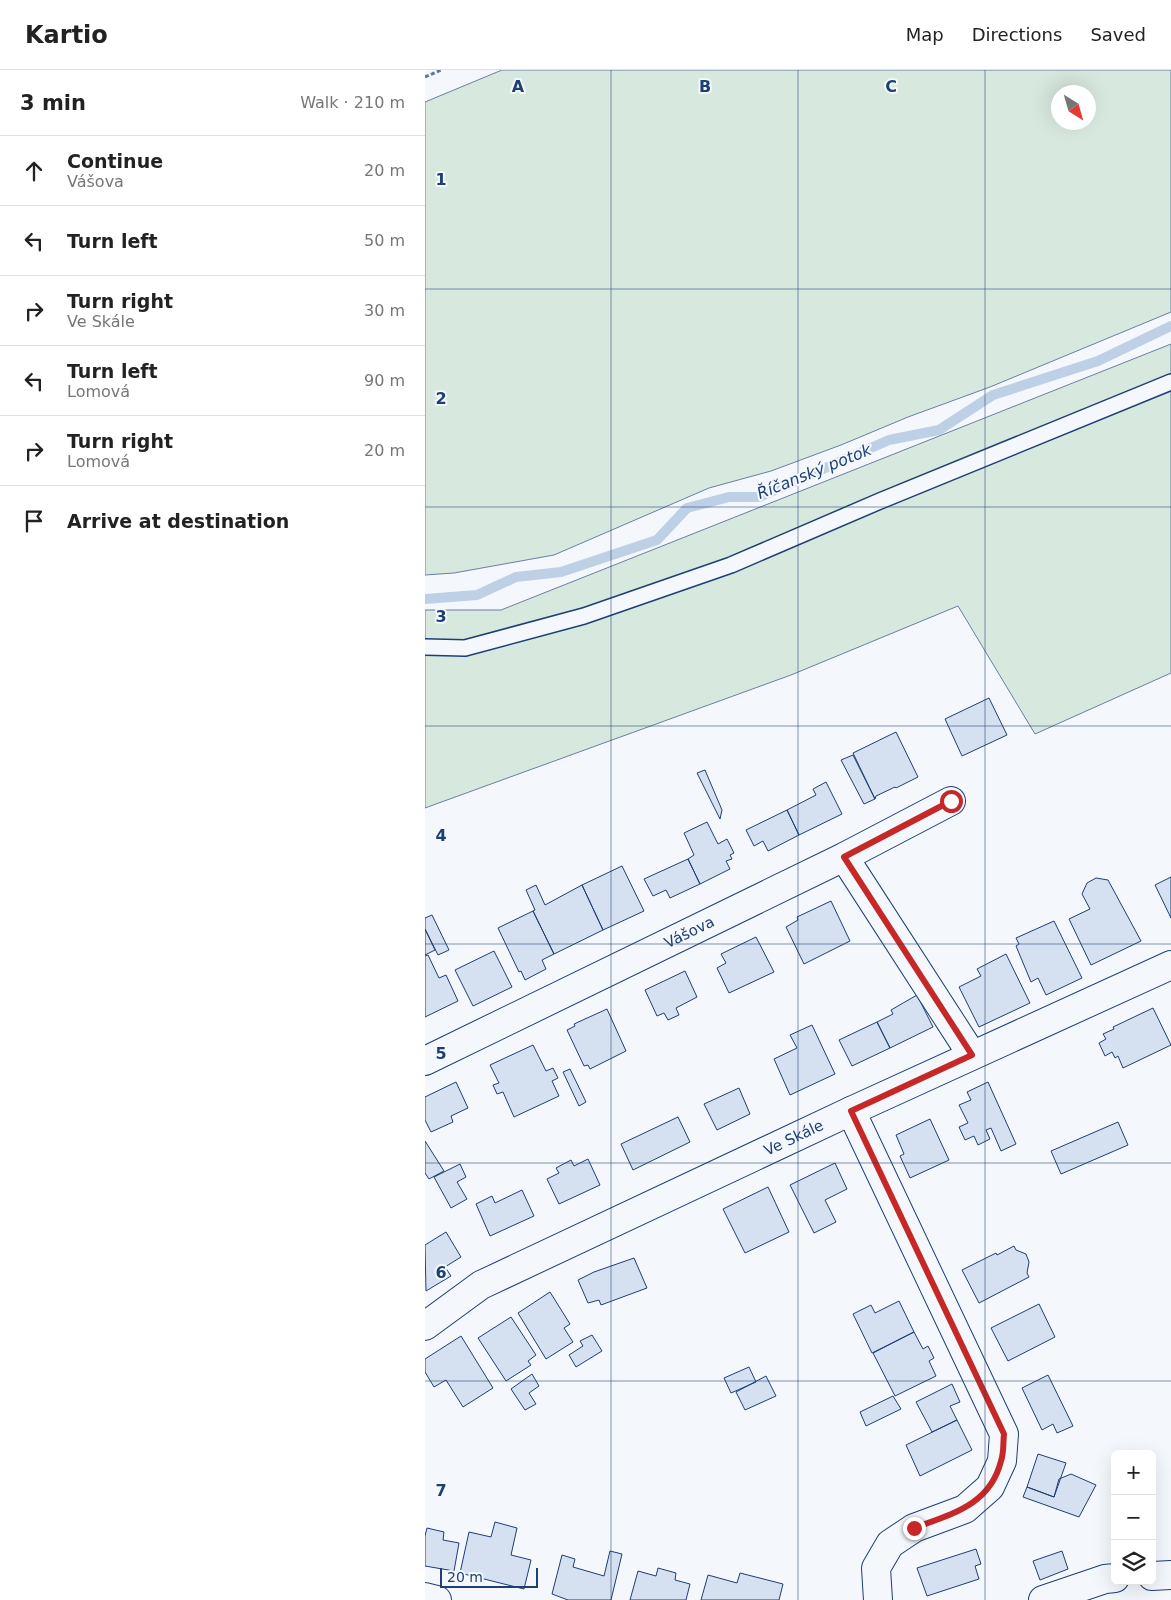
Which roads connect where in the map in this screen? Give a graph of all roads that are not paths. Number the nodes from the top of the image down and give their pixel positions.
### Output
1 (1171, 382) edge
2 (425, 647) edge
3 (951, 801) dead end
4 (844, 857) junction
5 (1171, 965) edge
6 (972, 1055) junction
7 (425, 1061) edge
8 (851, 1111) junction
9 (425, 1326) edge
10 (1156, 1576) edge
11 (1171, 1576) edge
12 (1111, 1578) edge
13 (425, 1597) edge
14 (437, 1600) edge
15 (878, 1600) edge
16 (1043, 1600) edge

1 - 2 lane
3 - 4 street, Vášova
4 - 6 street
4 - 7 street, Vášova
5 - 6 street, Ve Skále
6 - 8 street, Ve Skále
8 - 9 street, Ve Skále
8 - 15 street
10 - 11 street
12 - 16 street
13 - 14 street

